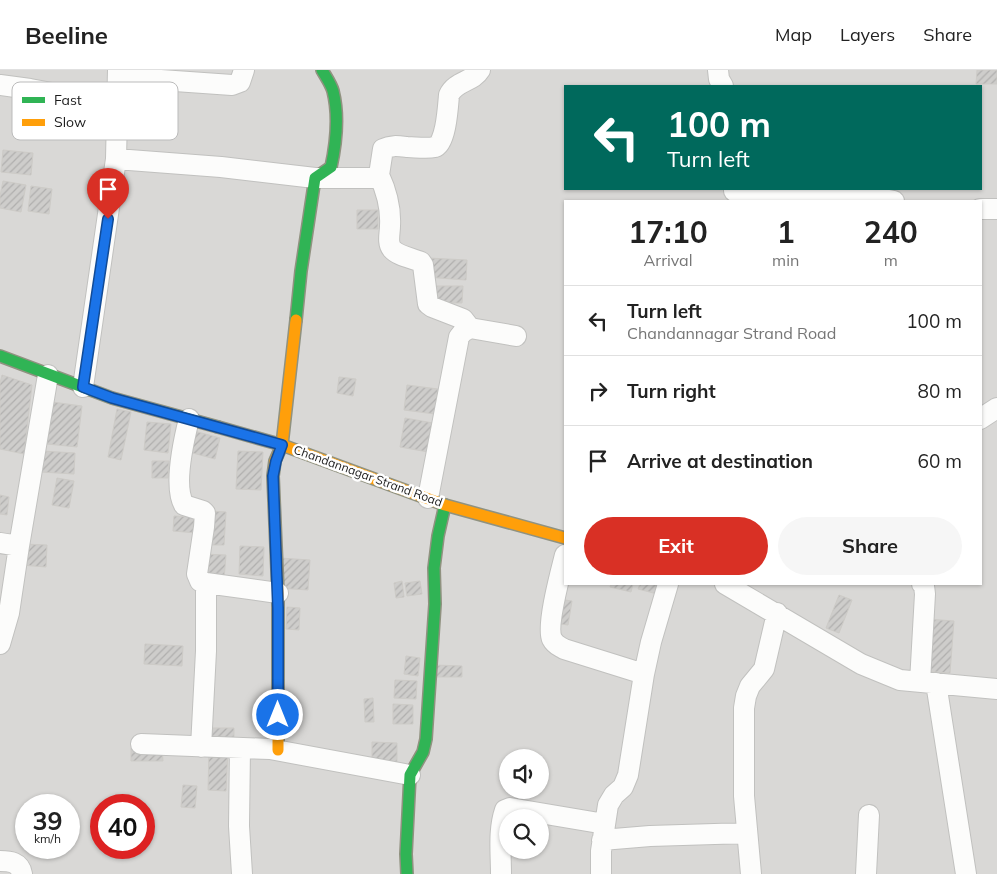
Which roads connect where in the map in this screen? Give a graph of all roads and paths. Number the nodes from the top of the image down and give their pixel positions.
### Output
1 (244, 70) edge
2 (322, 70) edge
3 (480, 70) edge
4 (718, 70) edge
5 (118, 73) edge
6 (721, 85) edge
7 (116, 140) edge
8 (116, 159) junction
9 (379, 175) junction
10 (315, 178) junction
11 (734, 194) edge
12 (889, 200) edge
13 (982, 209) edge
14 (997, 209) edge
15 (470, 328) junction
16 (516, 336) dead end
17 (0, 356) edge
18 (48, 375) junction
19 (83, 387) junction
20 (997, 408) edge
21 (982, 418) edge
22 (189, 419) junction
23 (282, 445) junction
24 (437, 502) junction
25 (564, 538) edge
26 (9, 544) edge
27 (564, 559) edge
28 (206, 583) junction
29 (668, 585) edge
30 (727, 585) edge
31 (923, 585) edge
32 (278, 593) junction
33 (776, 613) junction
34 (0, 644) edge
35 (644, 674) junction
36 (928, 683) junction
37 (997, 689) edge
38 (141, 744) dead end
39 (201, 747) junction
40 (240, 749) junction
41 (278, 750) junction
42 (410, 775) junction
43 (869, 815) dead end
44 (604, 832) junction
45 (747, 833) junction
46 (0, 860) edge
47 (22, 874) edge
48 (242, 874) edge
49 (407, 874) edge
50 (501, 874) edge
51 (601, 874) edge
52 (751, 874) edge
53 (866, 874) edge
54 (966, 874) edge

1 - 5 street
2 - 10 street
3 - 9 street
4 - 6 street
7 - 8 street
8 - 10 street
8 - 19 street
9 - 10 street
9 - 15 street
10 - 23 street
11 - 12 street
13 - 14 street
15 - 16 street
15 - 24 street
17 - 18 street, Chandannagar Strand Road
18 - 19 street, Chandannagar Strand Road
18 - 26 street
19 - 22 street, Chandannagar Strand Road
20 - 21 street
22 - 23 street, Chandannagar Strand Road
22 - 28 street
23 - 24 street, Chandannagar Strand Road
23 - 32 street
24 - 25 street, Chandannagar Strand Road
24 - 42 street
26 - 34 street
27 - 35 street
28 - 32 street
28 - 39 street
29 - 35 street
30 - 33 street
31 - 36 street
32 - 41 street
33 - 36 street
33 - 45 street
35 - 44 street
36 - 37 street
36 - 54 street
38 - 39 street
39 - 40 street
40 - 41 street
40 - 48 street
41 - 42 street
42 - 49 street
43 - 53 street
44 - 45 street
44 - 50 street
44 - 51 street
45 - 52 street
46 - 47 street

